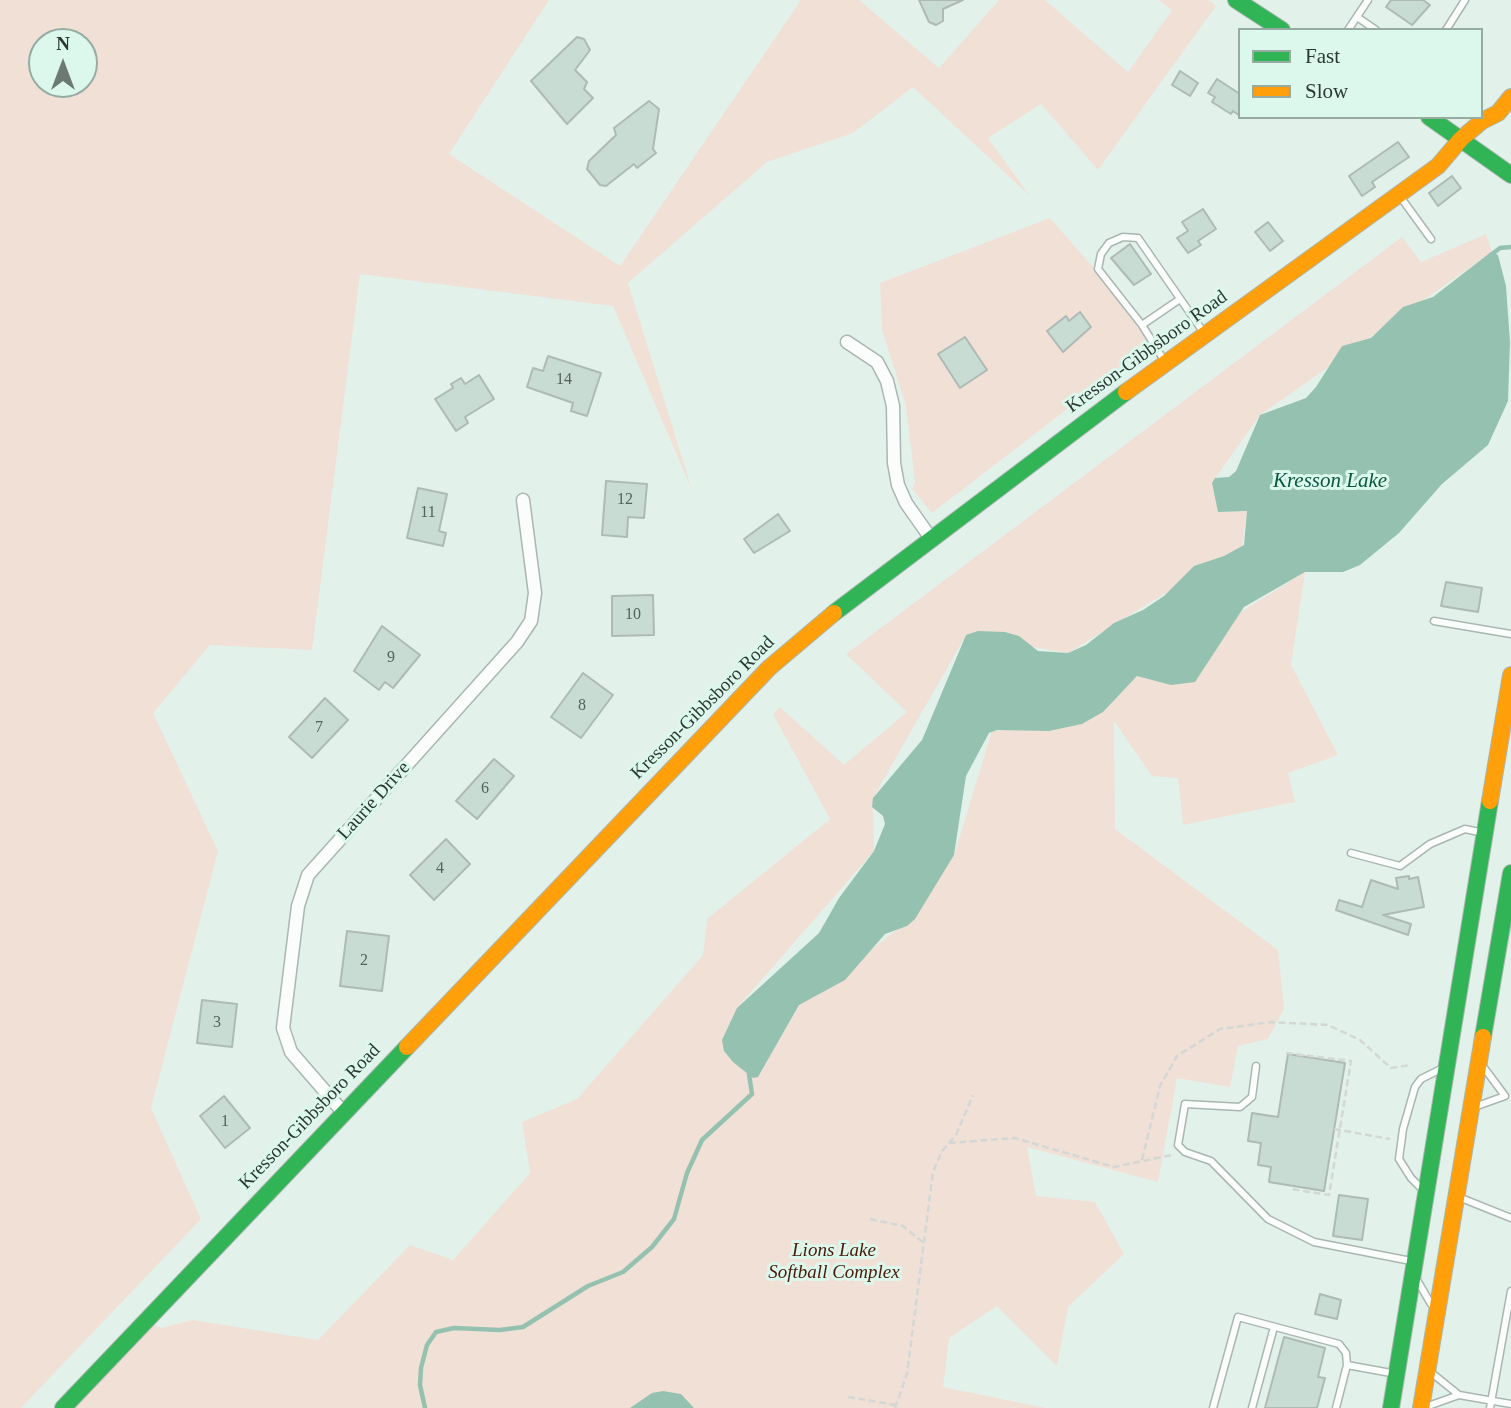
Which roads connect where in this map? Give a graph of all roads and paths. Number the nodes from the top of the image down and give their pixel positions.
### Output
1 (1236, 0) edge
2 (1368, 0) edge
3 (1465, 0) edge
4 (1357, 17) junction
5 (1279, 28) edge
6 (1349, 28) edge
7 (1373, 28) edge
8 (1447, 28) edge
9 (1511, 97) edge
10 (1432, 119) edge
11 (1461, 139) junction
12 (1511, 175) edge
13 (1398, 194) junction
14 (1431, 239) dead end
15 (1180, 299) junction
16 (1142, 325) junction
17 (1205, 335) junction
18 (847, 342) dead end
19 (1166, 363) junction
20 (523, 500) dead end
21 (932, 540) junction
22 (1434, 621) dead end
23 (1511, 634) edge
24 (1511, 675) edge
25 (1485, 832) junction
26 (1352, 853) dead end
27 (1511, 873) edge
28 (1286, 1053) dead end
29 (1479, 1060) junction
30 (1449, 1065) junction
31 (1256, 1066) dead end
32 (973, 1095) dead end
33 (1508, 1096) edge
34 (1471, 1108) junction
35 (343, 1112) junction
36 (1334, 1129) dead end
37 (1341, 1131) junction
38 (1390, 1139) dead end
39 (950, 1143) junction
40 (1185, 1152) junction
41 (1292, 1189) dead end
42 (1428, 1193) junction
43 (1457, 1196) junction
44 (1511, 1218) edge
45 (870, 1219) dead end
46 (925, 1244) junction
47 (1415, 1270) junction
48 (1511, 1291) edge
49 (1434, 1326) junction
50 (1274, 1327) junction
51 (1347, 1365) junction
52 (1427, 1369) junction
53 (1397, 1374) junction
54 (1459, 1395) junction
55 (848, 1397) dead end
56 (1491, 1404) edge
57 (1511, 1404) edge
58 (896, 1406) edge
59 (63, 1408) edge
60 (1213, 1408) edge
61 (1252, 1408) edge
62 (1336, 1408) edge
63 (1391, 1408) edge
64 (1422, 1408) edge

1 - 5 main road
2 - 4 lane
3 - 8 lane
4 - 6 lane
4 - 7 lane
9 - 11 main road, Kresson-Gibbsboro Road
10 - 11 main road
11 - 12 main road
11 - 13 main road, Kresson-Gibbsboro Road
13 - 14 lane
13 - 17 main road, Kresson-Gibbsboro Road
15 - 16 lane
15 - 16 lane
15 - 17 lane
16 - 19 lane
17 - 19 main road, Kresson-Gibbsboro Road
18 - 21 street
19 - 21 main road, Kresson-Gibbsboro Road
20 - 35 street, Laurie Drive
21 - 35 main road, Kresson-Gibbsboro Road
22 - 23 lane
24 - 25 main road
25 - 26 lane
25 - 30 main road
27 - 29 main road
28 - 37 path
29 - 33 lane
29 - 34 main road
30 - 42 main road
30 - 42 lane
31 - 40 lane
32 - 39 path
33 - 34 lane
34 - 43 main road
35 - 59 main road, Kresson-Gibbsboro Road
36 - 37 path
37 - 38 path
37 - 41 path
39 - 40 path
39 - 46 path
40 - 47 lane
42 - 47 main road
43 - 44 lane
43 - 49 main road
45 - 46 path
46 - 58 path
47 - 49 lane
47 - 53 main road
48 - 56 lane
49 - 52 main road
50 - 51 lane
50 - 60 lane
50 - 61 lane
51 - 53 lane
51 - 62 lane
52 - 54 lane
52 - 64 main road
53 - 63 main road
54 - 56 lane
54 - 64 lane
55 - 58 path
56 - 57 lane

